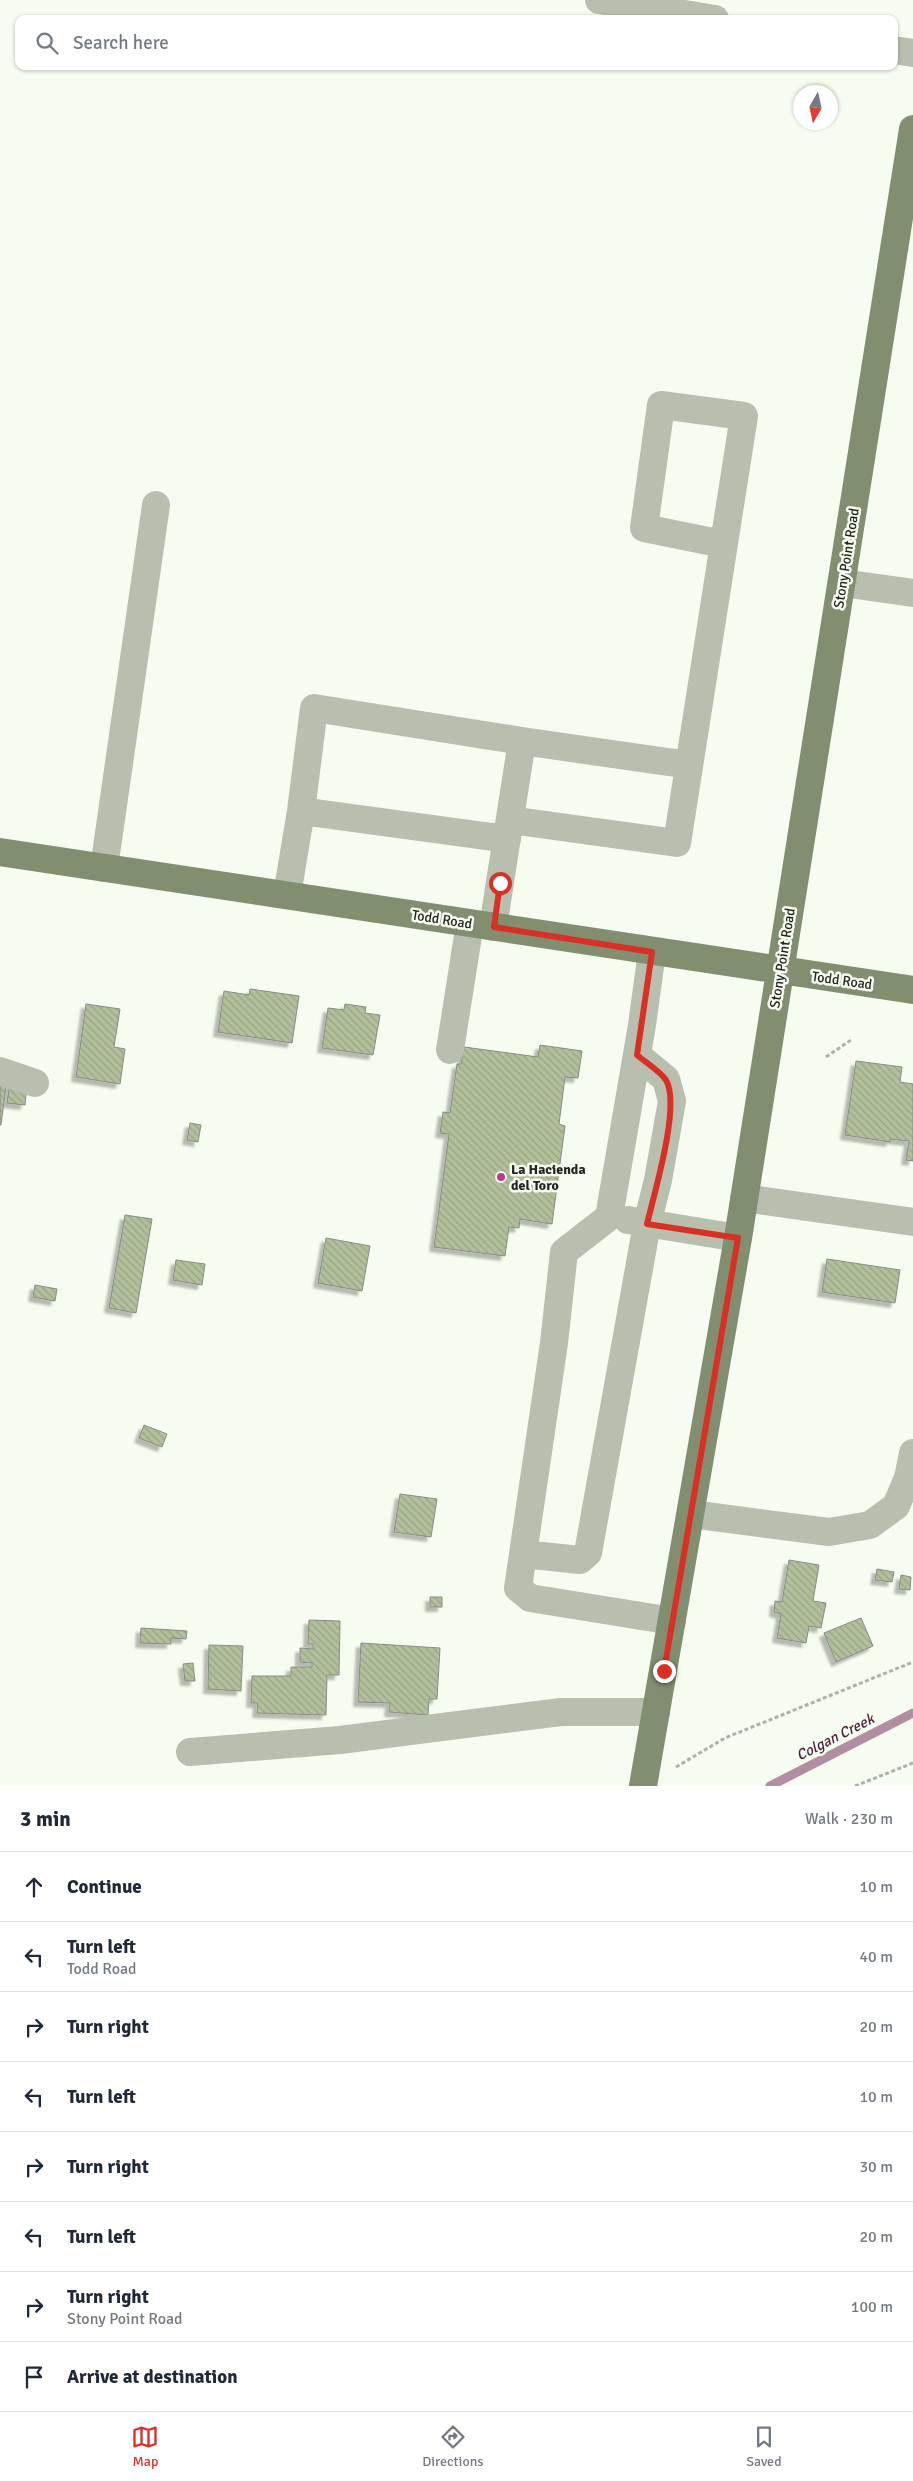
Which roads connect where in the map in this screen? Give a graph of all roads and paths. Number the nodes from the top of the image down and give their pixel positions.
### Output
1 (599, 0) edge
2 (691, 15) edge
3 (898, 51) edge
4 (913, 54) edge
5 (913, 129) edge
6 (156, 505) dead end
7 (722, 544) junction
8 (842, 583) junction
9 (913, 593) edge
10 (522, 741) junction
11 (689, 765) junction
12 (301, 811) junction
13 (508, 830) junction
14 (0, 852) edge
15 (104, 868) junction
16 (287, 895) junction
17 (482, 925) junction
18 (652, 952) junction
19 (781, 972) junction
20 (913, 990) edge
21 (851, 1040) dead end
22 (450, 1050) dead end
23 (637, 1055) junction
24 (826, 1057) dead end
25 (0, 1071) edge
26 (35, 1083) dead end
27 (744, 1198) junction
28 (609, 1217) junction
29 (913, 1222) edge
30 (647, 1224) junction
31 (738, 1238) junction
32 (913, 1453) edge
33 (691, 1514) junction
34 (523, 1554) junction
35 (672, 1621) junction
36 (913, 1662) edge
37 (656, 1712) junction
38 (190, 1752) dead end
39 (913, 1763) edge
40 (668, 1772) dead end
41 (643, 1786) edge
42 (855, 1786) edge

1 - 2 lane
3 - 4 lane
5 - 8 main road, Stony Point Road
6 - 15 lane
7 - 7 lane
7 - 11 lane
8 - 9 lane
8 - 19 main road, Stony Point Road
10 - 11 lane
10 - 12 lane
10 - 13 lane
11 - 13 lane
12 - 13 lane
12 - 16 lane
13 - 17 lane
14 - 15 main road, Todd Road
15 - 16 main road, Todd Road
16 - 17 main road, Todd Road
17 - 18 main road, Todd Road
17 - 22 lane
18 - 19 main road, Todd Road
18 - 23 lane
19 - 20 main road, Todd Road
19 - 27 main road, Stony Point Road
21 - 24 path
23 - 28 lane
23 - 30 lane
25 - 26 lane
27 - 29 lane
27 - 31 main road, Stony Point Road
28 - 30 lane
28 - 34 lane
30 - 31 lane
30 - 34 lane
31 - 33 main road, Stony Point Road
32 - 33 lane
33 - 35 main road, Stony Point Road
34 - 35 lane
35 - 37 main road, Stony Point Road
36 - 40 path
37 - 38 lane
37 - 41 main road, Stony Point Road
39 - 42 path

